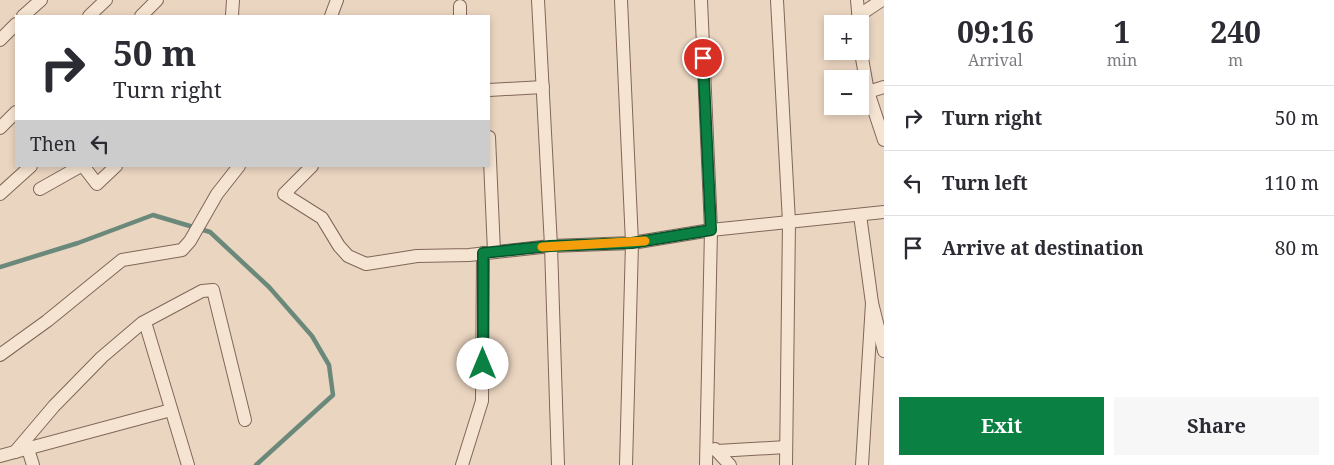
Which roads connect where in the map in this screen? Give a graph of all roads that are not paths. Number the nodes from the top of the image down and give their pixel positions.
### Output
1 (41, 0) edge
2 (106, 0) edge
3 (157, 0) edge
4 (233, 0) edge
5 (337, 0) edge
6 (538, 0) edge
7 (621, 0) edge
8 (701, 0) edge
9 (777, 0) edge
10 (857, 0) edge
11 (882, 0) edge
12 (25, 15) edge
13 (90, 15) edge
14 (142, 15) edge
15 (232, 15) dead end
16 (331, 15) edge
17 (858, 15) edge
18 (865, 15) edge
19 (15, 25) edge
20 (0, 40) edge
21 (543, 87) junction
22 (884, 87) edge
23 (490, 90) edge
24 (869, 92) edge
25 (869, 95) edge
26 (15, 113) edge
27 (0, 128) edge
28 (884, 140) edge
29 (30, 167) edge
30 (79, 167) edge
31 (84, 167) edge
32 (115, 167) edge
33 (238, 167) edge
34 (311, 167) edge
35 (489, 167) edge
36 (40, 189) dead end
37 (0, 194) edge
38 (884, 212) edge
39 (860, 214) junction
40 (789, 222) junction
41 (711, 230) junction
42 (632, 243) junction
43 (550, 246) junction
44 (489, 253) junction
45 (872, 303) junction
46 (145, 322) junction
47 (884, 351) edge
48 (0, 355) edge
49 (171, 410) junction
50 (245, 420) dead end
51 (706, 440) junction
52 (786, 447) junction
53 (28, 449) junction
54 (717, 451) junction
55 (15, 452) junction
56 (0, 456) edge
57 (33, 465) edge
58 (188, 465) edge
59 (462, 465) edge
60 (558, 465) edge
61 (626, 465) edge
62 (706, 465) edge
63 (730, 465) edge
64 (786, 465) edge
65 (862, 465) edge

1 - 12 street
2 - 13 street
3 - 14 street
4 - 15 street
5 - 16 street
6 - 21 street
7 - 42 street
8 - 41 street
9 - 40 street
10 - 17 street
11 - 18 street
19 - 20 street
21 - 23 street
21 - 43 street
22 - 24 street
25 - 28 street
26 - 27 street
29 - 37 street
30 - 36 street
31 - 32 street
33 - 48 street
34 - 44 street
35 - 44 street
38 - 39 street
39 - 40 street
39 - 45 street
40 - 41 street
40 - 52 street
41 - 42 street
41 - 51 street
42 - 43 street
42 - 61 street
43 - 44 street
43 - 60 street
44 - 59 street
45 - 47 street
45 - 65 street
46 - 49 street
46 - 50 street
46 - 55 street
49 - 53 street
49 - 58 street
51 - 54 street
51 - 62 street
52 - 54 street
52 - 64 street
53 - 55 street
53 - 57 street
54 - 63 street
55 - 56 street

